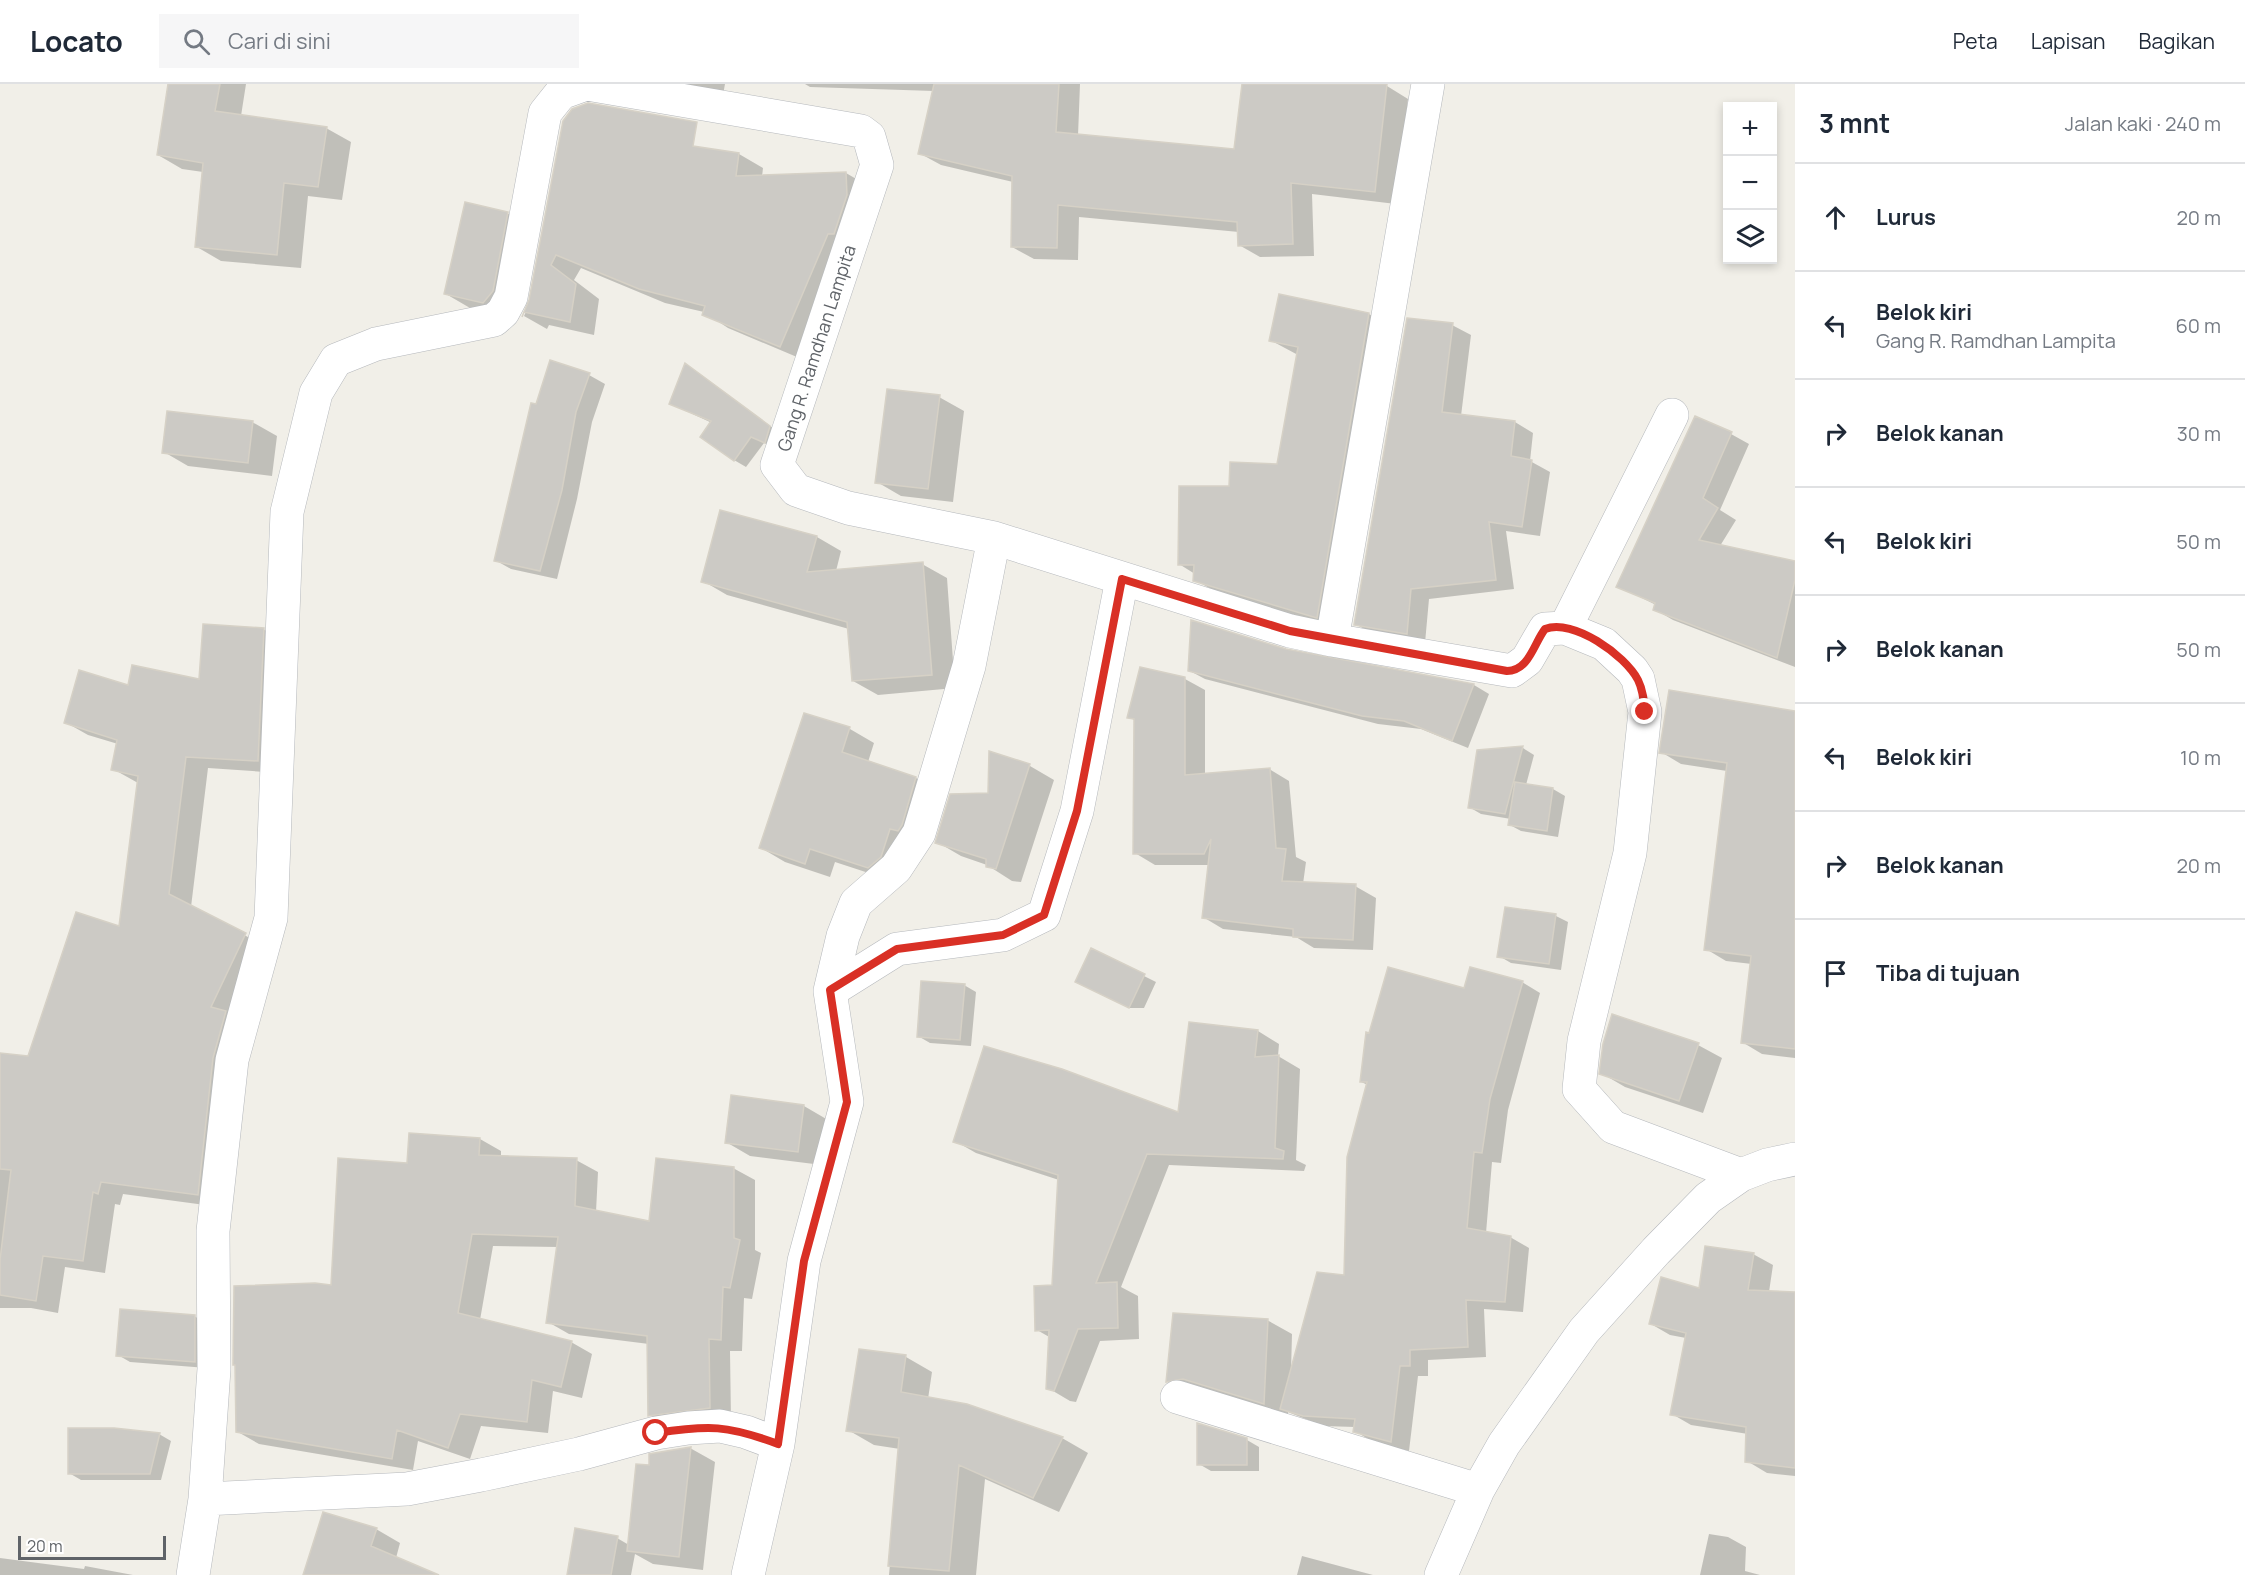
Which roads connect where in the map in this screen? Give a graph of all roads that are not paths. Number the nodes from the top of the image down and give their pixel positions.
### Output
1 (587, 84) edge
2 (1428, 84) edge
3 (1672, 415) dead end
4 (994, 538) junction
5 (1122, 579) junction
6 (1565, 628) junction
7 (1332, 640) junction
8 (830, 990) junction
9 (1795, 1159) edge
10 (1741, 1175) junction
11 (1177, 1397) dead end
12 (778, 1444) junction
13 (1478, 1490) junction
14 (205, 1499) junction
15 (193, 1575) edge
16 (748, 1575) edge
17 (1441, 1575) edge

1 - 4 street, Gang R. Ramdhan Lampita
1 - 14 street, Gang R. Ramdhan Lampita
2 - 7 street
3 - 6 street
4 - 5 street
4 - 8 street
5 - 7 street
5 - 8 street
6 - 7 street
6 - 10 street
8 - 12 street
9 - 10 street
10 - 13 street
11 - 13 street
12 - 14 street
12 - 16 street
13 - 17 street
14 - 15 street, Gang R. Ramdhan Lampita

